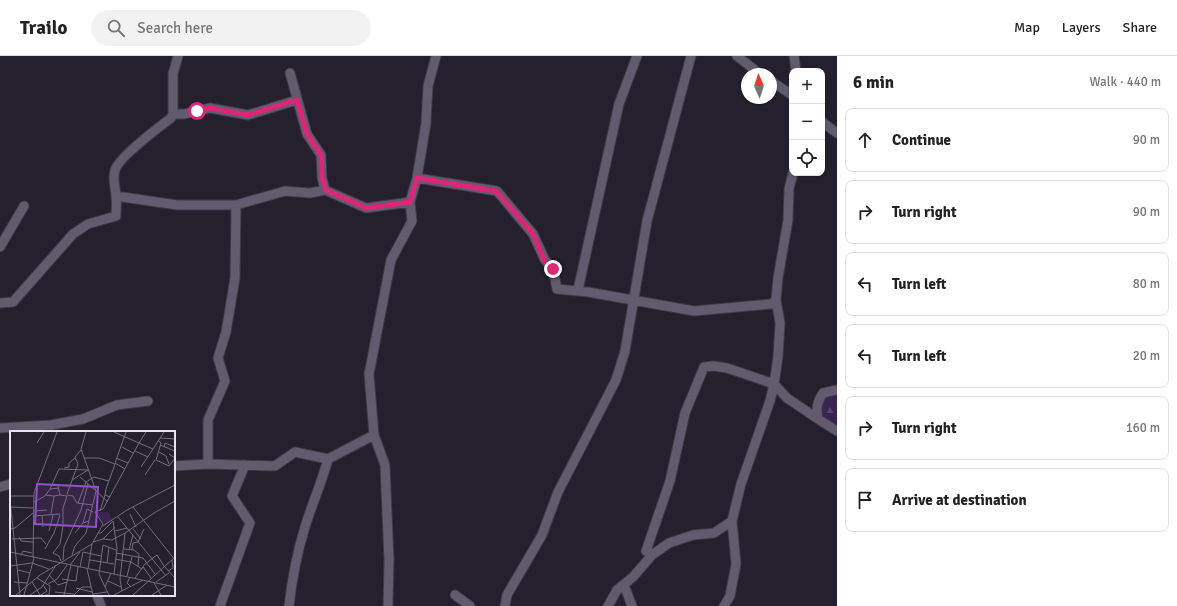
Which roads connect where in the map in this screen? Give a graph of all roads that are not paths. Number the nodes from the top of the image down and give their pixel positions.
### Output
1 (178, 56) edge
2 (436, 56) edge
3 (636, 56) edge
4 (691, 56) edge
5 (737, 56) edge
6 (794, 56) edge
7 (752, 68) edge
8 (796, 68) edge
9 (290, 73) dead end
10 (777, 85) edge
11 (789, 93) edge
12 (297, 100) junction
13 (172, 114) junction
14 (825, 124) edge
15 (837, 133) edge
16 (792, 176) edge
17 (417, 178) junction
18 (326, 190) junction
19 (116, 196) junction
20 (410, 202) junction
21 (236, 205) junction
22 (24, 206) dead end
23 (0, 247) edge
24 (578, 290) junction
25 (776, 300) junction
26 (633, 301) junction
27 (0, 303) edge
28 (774, 384) junction
29 (837, 390) edge
30 (148, 402) dead end
31 (818, 419) junction
32 (0, 428) edge
33 (837, 431) edge
34 (374, 435) junction
35 (328, 459) junction
36 (208, 464) junction
37 (245, 465) junction
38 (175, 466) edge
39 (10, 484) edge
40 (0, 487) edge
41 (732, 521) junction
42 (652, 555) junction
43 (624, 585) junction
44 (97, 596) edge
45 (455, 596) dead end
46 (101, 606) edge
47 (220, 606) edge
48 (289, 606) edge
49 (388, 606) edge
50 (470, 606) edge
51 (506, 606) edge
52 (608, 606) edge
53 (632, 606) edge
54 (724, 606) edge

1 - 13 street
2 - 17 street
3 - 24 street
4 - 26 street
5 - 7 street
6 - 8 street
9 - 12 street
10 - 11 street
12 - 13 street
12 - 18 street
13 - 19 street
14 - 15 street
16 - 25 street
17 - 20 street
17 - 24 street
18 - 20 street
18 - 21 street
19 - 21 street
19 - 27 street
20 - 34 street
21 - 36 street
22 - 23 street
24 - 26 street
25 - 26 street
25 - 28 street
26 - 51 street
28 - 31 street
28 - 41 street
28 - 42 street
29 - 31 street
30 - 32 street
31 - 33 street
34 - 35 street
34 - 49 street
35 - 37 street
35 - 48 street
36 - 37 street
36 - 38 street
37 - 47 street
39 - 40 street
41 - 42 street
41 - 54 street
42 - 43 street
43 - 52 street
43 - 53 street
44 - 46 street
45 - 50 street

